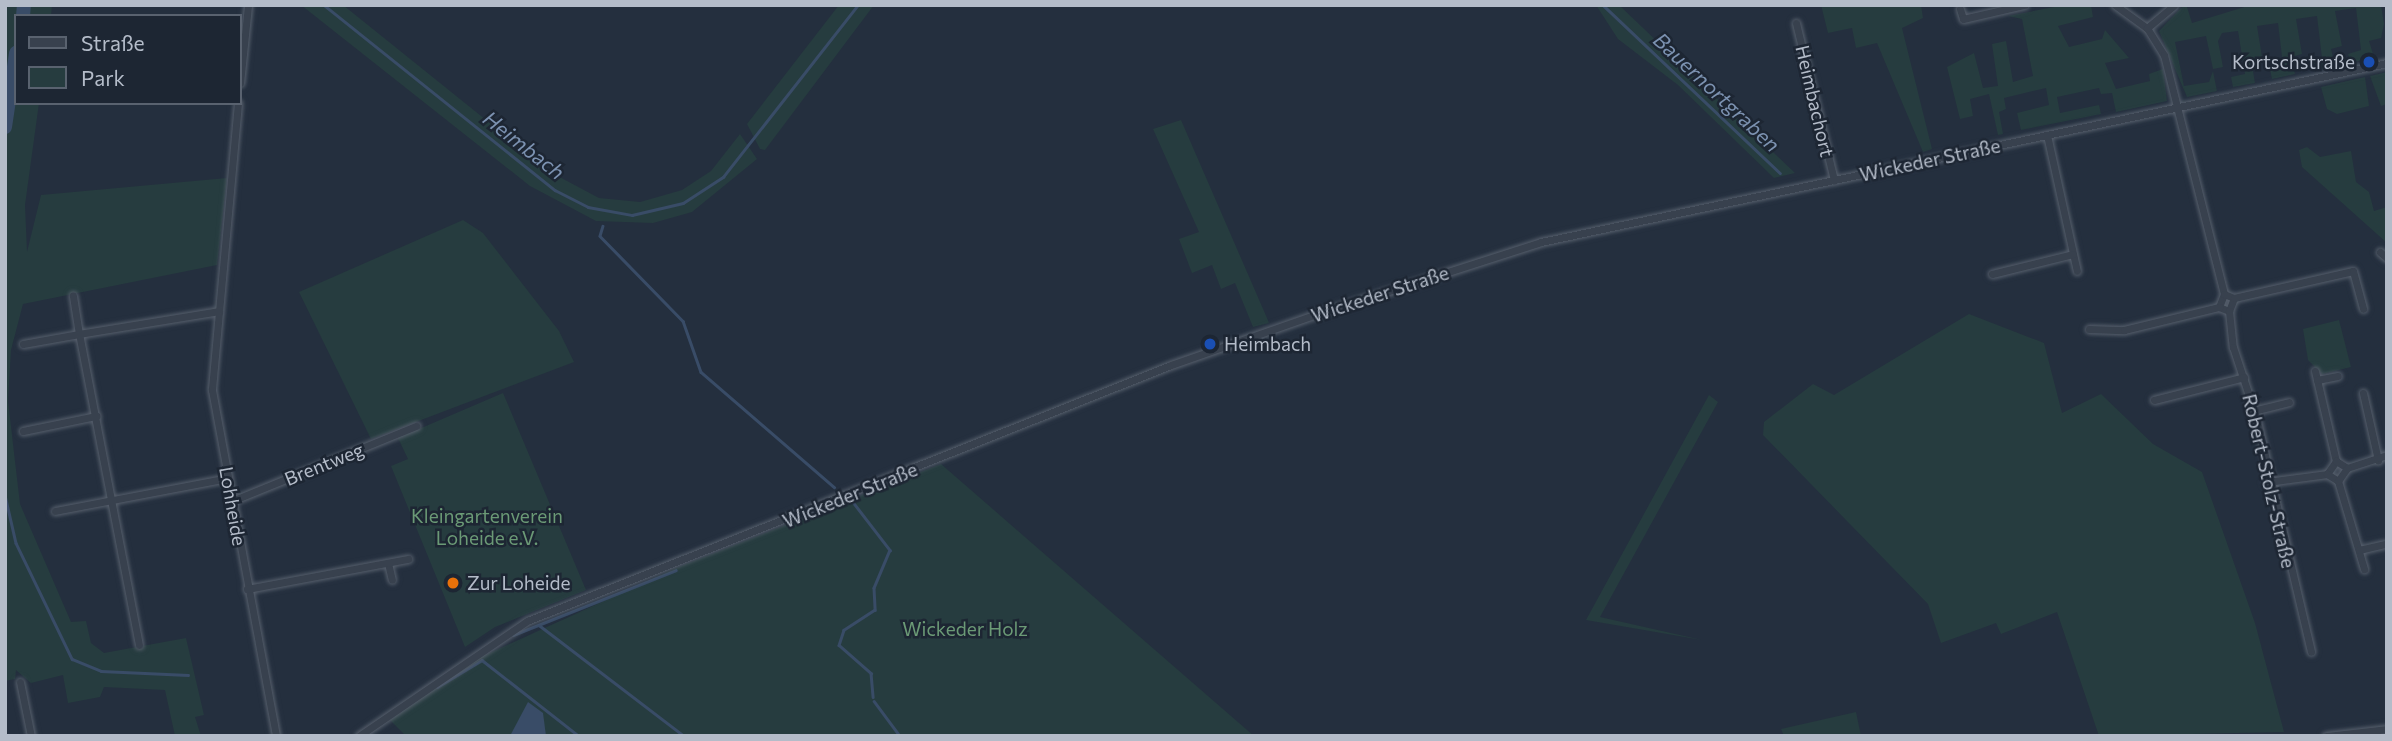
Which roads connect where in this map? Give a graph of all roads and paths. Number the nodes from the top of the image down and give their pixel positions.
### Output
1 (248, 5) edge
2 (2024, 5) edge
3 (2115, 5) edge
4 (2174, 5) edge
5 (1960, 9) dead end
6 (1796, 23) dead end
7 (2147, 28) junction
8 (2387, 63) edge
9 (242, 64) edge
10 (238, 105) edge
11 (2178, 108) junction
12 (2047, 135) junction
13 (1834, 180) junction
14 (2073, 254) junction
15 (2077, 271) dead end
16 (1992, 274) dead end
17 (2224, 294) junction
18 (73, 295) dead end
19 (2234, 298) junction
20 (2219, 307) junction
21 (2363, 309) dead end
22 (219, 311) junction
23 (2229, 311) junction
24 (2090, 329) dead end
25 (79, 334) junction
26 (23, 344) dead end
27 (2315, 371) dead end
28 (2339, 376) dead end
29 (2244, 377) junction
30 (2317, 380) junction
31 (2363, 393) dead end
32 (2154, 400) dead end
33 (2289, 402) dead end
34 (2253, 411) junction
35 (96, 416) junction
36 (416, 426) dead end
37 (23, 431) dead end
38 (2387, 455) edge
39 (2378, 460) junction
40 (2336, 461) junction
41 (2347, 468) junction
42 (2328, 474) junction
43 (228, 478) junction
44 (2338, 481) junction
45 (2267, 482) junction
46 (111, 500) junction
47 (232, 501) junction
48 (55, 511) dead end
49 (2384, 544) dead end
50 (2359, 550) junction
51 (408, 559) dead end
52 (388, 563) junction
53 (2364, 569) dead end
54 (392, 580) dead end
55 (247, 589) junction
56 (139, 645) dead end
57 (2311, 652) dead end
58 (20, 682) dead end
59 (2387, 729) edge
60 (31, 736) edge
61 (276, 736) edge
62 (359, 736) edge
63 (2326, 736) edge

1 - 9 street
2 - 5 street
3 - 7 street
4 - 7 street
6 - 13 street, Heimbachort
7 - 11 street
8 - 11 street, Wickeder Straße
10 - 22 street, Lohheide
11 - 12 street, Wickeder Straße
11 - 17 street
12 - 13 street, Wickeder Straße
12 - 14 street
13 - 62 street, Wickeder Straße
14 - 15 street
14 - 16 street
17 - 19 street
17 - 20 street
18 - 25 street
19 - 21 street
19 - 23 street
20 - 23 street
20 - 24 street
22 - 25 street
22 - 43 street, Lohheide
23 - 29 street, Robert-Stolz-Straße
25 - 26 street
25 - 35 street
27 - 30 street
28 - 30 street
29 - 32 street
29 - 34 street, Robert-Stolz-Straße
30 - 40 street
31 - 39 street
33 - 34 street
34 - 45 street, Robert-Stolz-Straße
35 - 37 street
35 - 46 street
36 - 47 street, Brentweg
38 - 39 street
39 - 41 street
40 - 41 street
40 - 42 street
41 - 44 street
42 - 44 street
42 - 45 street
43 - 46 street
43 - 47 street, Lohheide
44 - 50 street
45 - 57 street, Robert-Stolz-Straße
46 - 48 street
46 - 56 street
47 - 55 street, Lohheide
49 - 50 street
50 - 53 street
51 - 52 street
52 - 54 street
52 - 55 street
55 - 61 street, Lohheide
58 - 60 street
59 - 63 street

